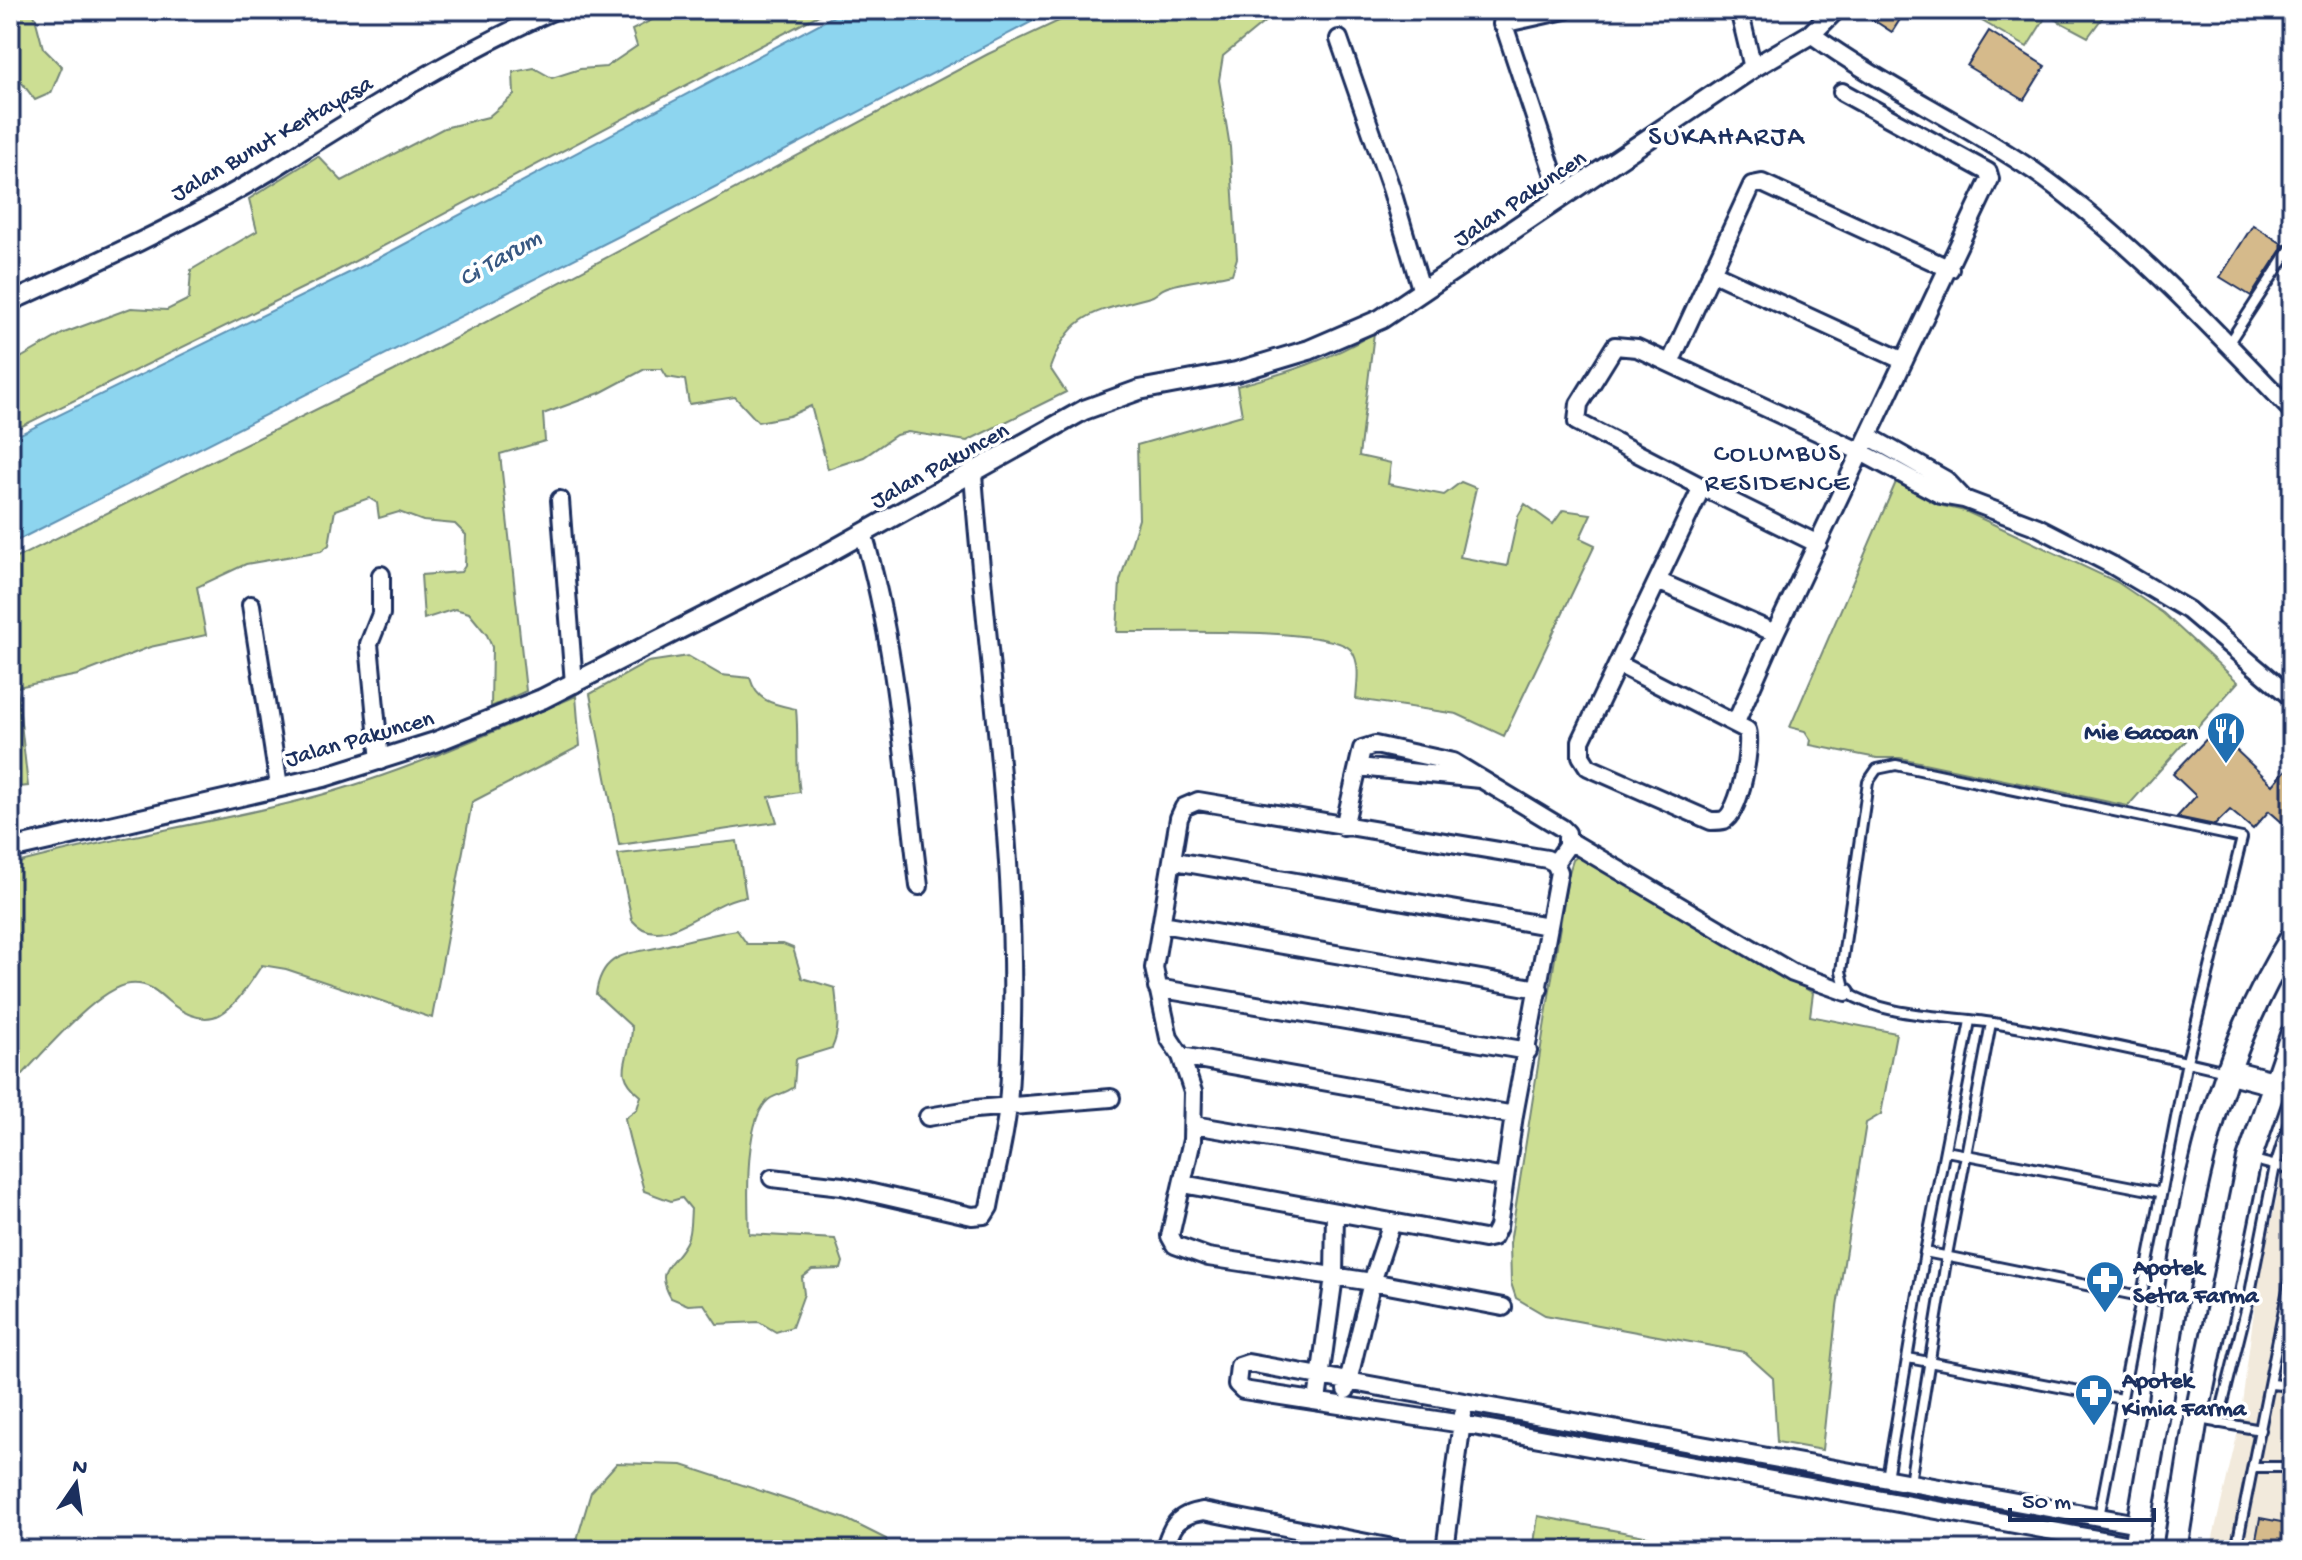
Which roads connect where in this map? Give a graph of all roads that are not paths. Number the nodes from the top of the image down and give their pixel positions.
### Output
1 (555, 10) edge
2 (1565, 10) edge
3 (1739, 10) edge
4 (1835, 10) edge
5 (1501, 17) edge
6 (1811, 34) junction
7 (1339, 39) dead end
8 (1753, 68) junction
9 (1842, 92) dead end
10 (1561, 196) junction
11 (2292, 246) edge
12 (1950, 269) junction
13 (1711, 272) junction
14 (1422, 292) junction
15 (10, 302) edge
16 (2228, 344) junction
17 (1904, 361) junction
18 (1670, 363) junction
19 (2292, 411) edge
20 (1870, 437) junction
21 (1863, 453) junction
22 (973, 474) junction
23 (1702, 487) junction
24 (1964, 499) junction
25 (560, 500) dead end
26 (863, 533) junction
27 (1818, 544) junction
28 (381, 575) dead end
29 (1660, 582) junction
30 (251, 605) dead end
31 (1775, 633) junction
32 (1620, 665) junction
33 (574, 684) junction
34 (2292, 698) edge
35 (1736, 722) junction
36 (380, 761) junction
37 (1358, 767) junction
38 (1482, 779) junction
39 (279, 786) junction
40 (1344, 827) junction
41 (1568, 840) junction
42 (10, 849) edge
43 (1175, 861) junction
44 (1555, 863) junction
45 (919, 886) dead end
46 (1162, 924) junction
47 (1548, 926) junction
48 (2292, 938) edge
49 (1157, 988) junction
50 (1539, 989) junction
51 (1846, 992) junction
52 (1970, 1021) junction
53 (1991, 1023) junction
54 (2292, 1035) edge
55 (1528, 1051) junction
56 (1181, 1056) junction
57 (2187, 1061) junction
58 (2227, 1071) junction
59 (2273, 1083) junction
60 (1111, 1098) dead end
61 (1008, 1107) junction
62 (2292, 1113) edge
63 (1514, 1115) junction
64 (928, 1117) dead end
65 (1194, 1125) junction
66 (1946, 1151) junction
67 (1966, 1153) junction
68 (2249, 1159) junction
69 (2275, 1166) junction
70 (2292, 1170) edge
71 (772, 1178) dead end
72 (1505, 1178) junction
73 (1183, 1184) junction
74 (2159, 1192) junction
75 (1335, 1212) junction
76 (1392, 1222) junction
77 (1925, 1252) junction
78 (1947, 1255) junction
79 (2292, 1269) edge
80 (1334, 1276) junction
81 (1372, 1282) junction
82 (2142, 1297) junction
83 (2174, 1303) junction
84 (1503, 1307) dead end
85 (1908, 1358) junction
86 (1929, 1361) junction
87 (1323, 1376) junction
88 (1348, 1381) junction
89 (2271, 1384) junction
90 (2292, 1386) edge
91 (2121, 1399) junction
92 (1317, 1401) junction
93 (1465, 1401) junction
94 (1343, 1405) junction
95 (2207, 1420) junction
96 (1462, 1424) junction
97 (2261, 1430) junction
98 (2254, 1467) junction
99 (2292, 1467) edge
100 (1887, 1478) junction
101 (1910, 1482) junction
102 (2098, 1519) junction
103 (2136, 1540) edge
104 (1164, 1550) edge
105 (1399, 1550) edge
106 (1445, 1550) edge
107 (2175, 1550) edge
108 (2236, 1550) edge

1 - 15 street, Jalan Bunut Kertayasa
2 - 5 street
3 - 8 street
4 - 6 street, Jalan Pakuncen
5 - 10 street
6 - 8 street, Jalan Pakuncen
6 - 16 street
7 - 14 street
8 - 10 street, Jalan Pakuncen
9 - 12 street
10 - 14 street, Jalan Pakuncen
11 - 16 lane
12 - 13 street
12 - 17 street
13 - 17 street
13 - 18 street
14 - 22 street, Jalan Pakuncen
16 - 19 street
17 - 20 street
18 - 21 street
18 - 23 street
20 - 21 street
20 - 24 street
21 - 24 street
21 - 27 street
22 - 26 street, Jalan Pakuncen
22 - 61 street
23 - 27 street
23 - 29 street
24 - 34 street
25 - 33 street
26 - 33 street, Jalan Pakuncen
26 - 45 street
27 - 31 street
28 - 36 street
29 - 31 street
29 - 32 street
30 - 39 street
31 - 35 street
32 - 35 street
32 - 35 street
33 - 36 street, Jalan Pakuncen
36 - 39 street, Jalan Pakuncen
37 - 38 street
37 - 38 street
37 - 40 street
38 - 41 street
39 - 42 street, Jalan Pakuncen
40 - 43 street
40 - 44 street
41 - 44 street
41 - 51 street
43 - 46 street
43 - 47 street
44 - 47 street
46 - 49 street
46 - 50 street
47 - 50 street
48 - 58 main road
49 - 55 street
49 - 56 street
50 - 55 street
51 - 52 lane
51 - 57 lane
52 - 53 lane
52 - 66 lane
53 - 57 lane
53 - 67 lane
54 - 59 main road
55 - 63 street
56 - 63 street
56 - 65 street
57 - 58 lane
57 - 74 lane
58 - 59 main road
58 - 83 main road
59 - 68 main road
60 - 61 street
61 - 64 street
61 - 71 street
62 - 69 lane
63 - 72 street
65 - 72 street
65 - 73 street
66 - 67 lane
66 - 77 lane
67 - 74 lane
67 - 78 lane
68 - 69 lane
68 - 95 main road
69 - 70 lane
69 - 95 lane
72 - 76 street
73 - 75 street
73 - 80 street
74 - 82 lane
75 - 76 street
75 - 80 street
76 - 81 street
77 - 78 lane
77 - 85 lane
78 - 82 lane
78 - 86 lane
79 - 89 lane
80 - 81 street
80 - 87 street
81 - 84 street
81 - 88 street
82 - 83 lane
82 - 91 lane
83 - 103 main road
85 - 86 lane
85 - 100 lane
86 - 91 lane
86 - 101 lane
87 - 88 street
87 - 92 street
87 - 92 street
88 - 93 street
88 - 94 street
89 - 90 lane
89 - 97 lane
91 - 102 lane
92 - 94 street
93 - 96 street
93 - 100 street
94 - 96 street
95 - 97 lane
95 - 107 main road
96 - 103 street
96 - 106 street
97 - 98 lane
98 - 99 lane
98 - 108 lane
100 - 101 street
101 - 102 street
102 - 103 street
104 - 105 street

